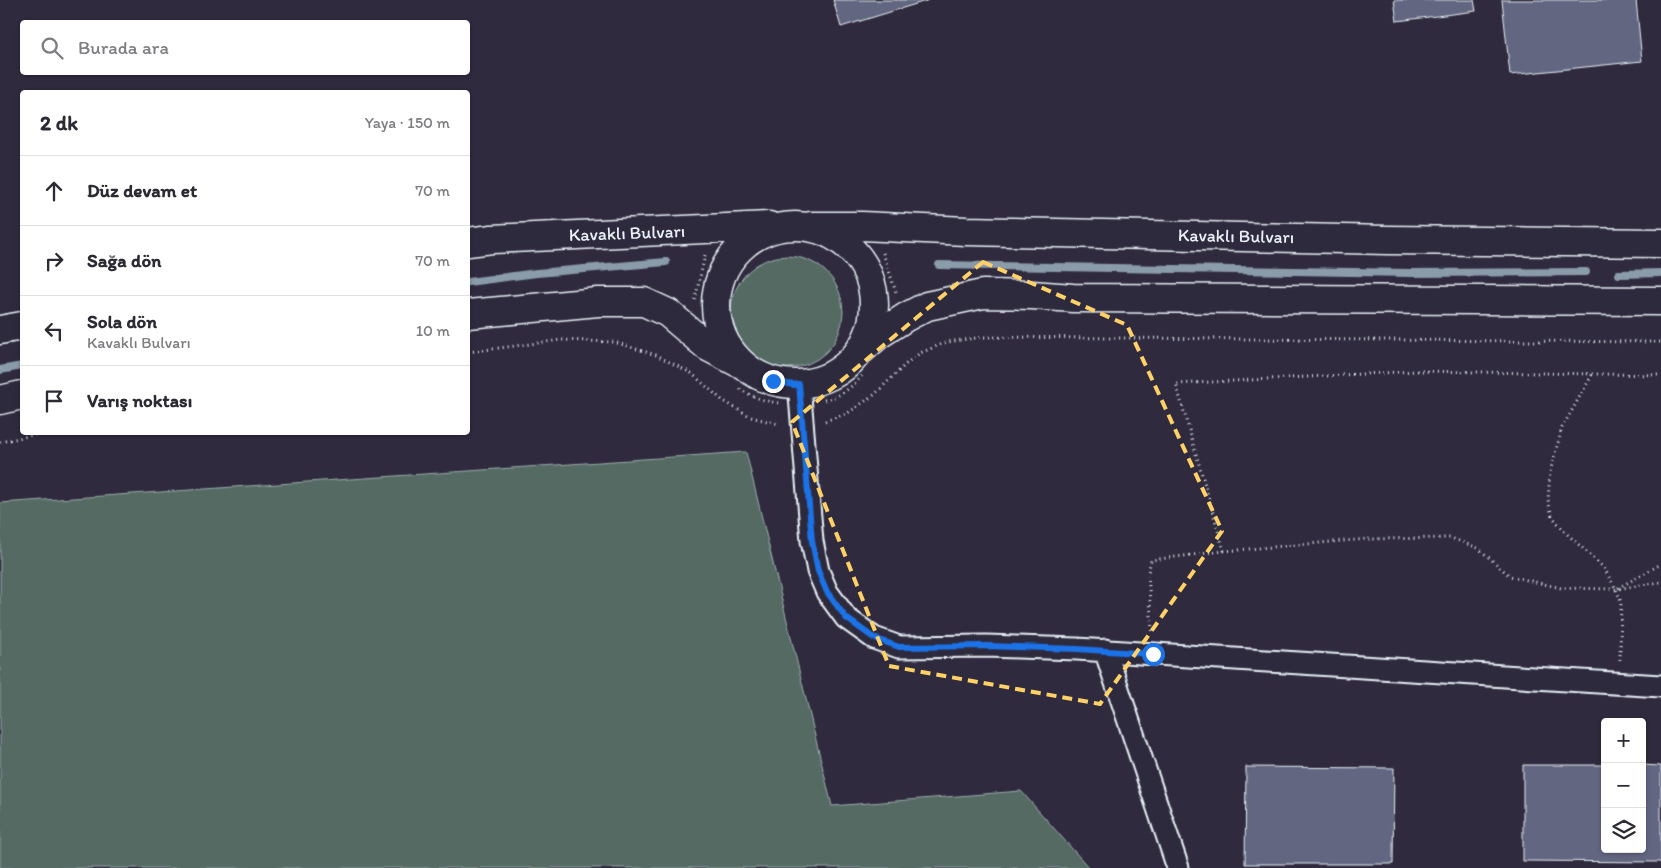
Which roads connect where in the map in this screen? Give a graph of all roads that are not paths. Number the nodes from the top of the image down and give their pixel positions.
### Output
1 (799, 226) junction
2 (470, 242) edge
3 (1661, 244) edge
4 (1661, 301) edge
5 (470, 314) edge
6 (20, 326) edge
7 (0, 330) edge
8 (864, 360) junction
9 (739, 376) junction
10 (20, 395) edge
11 (0, 400) edge
12 (800, 404) junction
13 (1105, 650) junction
14 (1661, 686) edge
15 (1178, 868) edge

1 - 2 main road, Kavaklı Bulvarı
1 - 3 main road, Kavaklı Bulvarı
1 - 8 main road, Kavaklı Bulvarı
1 - 9 main road, Kavaklı Bulvarı
4 - 8 main road, Kavaklı Bulvarı
5 - 9 main road, Kavaklı Bulvarı
6 - 7 main road
8 - 12 main road, Kavaklı Bulvarı
9 - 12 main road, Kavaklı Bulvarı
10 - 11 main road
12 - 13 street
13 - 14 street
13 - 15 street

